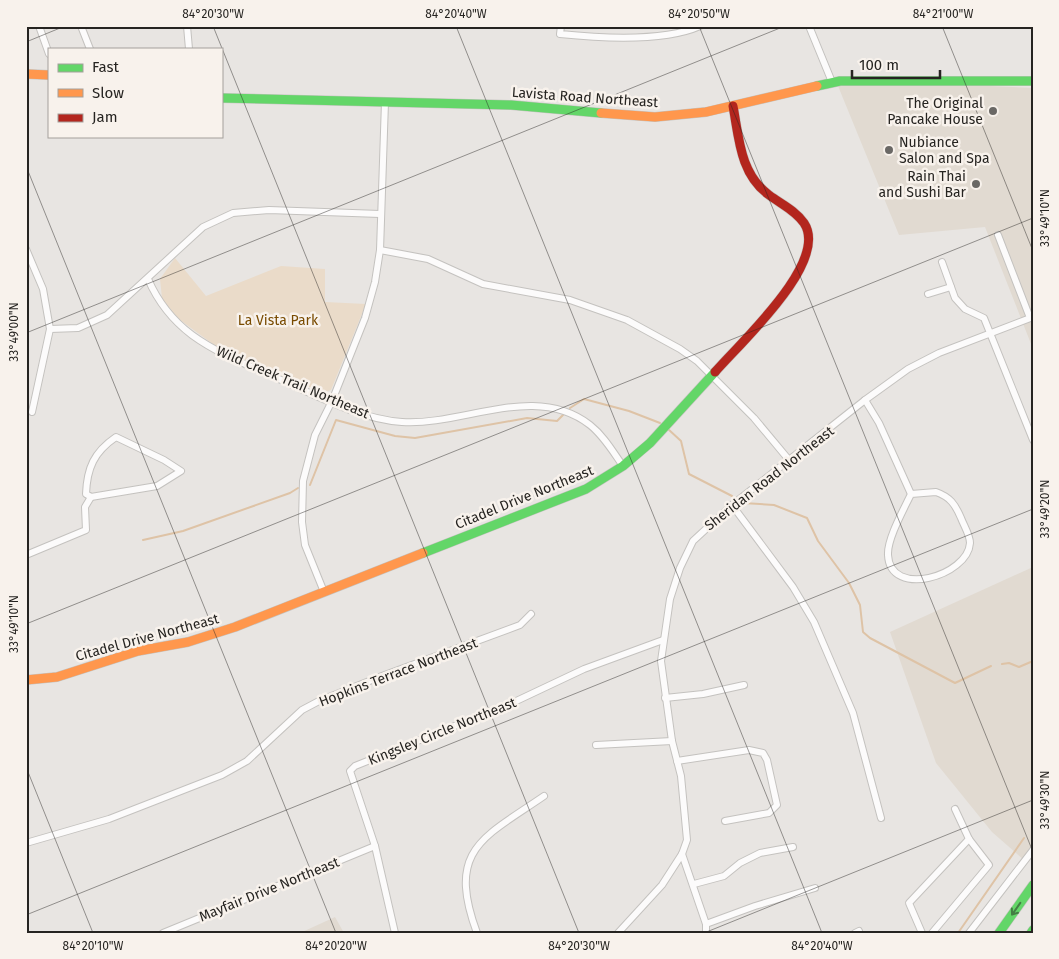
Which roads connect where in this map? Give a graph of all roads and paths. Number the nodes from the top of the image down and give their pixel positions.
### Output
1 (38, 26) edge
2 (81, 26) edge
3 (187, 26) edge
4 (561, 26) edge
5 (700, 26) edge
6 (809, 26) edge
7 (90, 48) edge
8 (189, 48) edge
9 (48, 51) edge
10 (26, 74) edge
11 (48, 75) edge
12 (1033, 81) edge
13 (832, 82) junction
14 (222, 98) edge
15 (385, 102) junction
16 (733, 106) junction
17 (380, 214) junction
18 (998, 235) dead end
19 (26, 249) edge
20 (380, 250) junction
21 (942, 262) dead end
22 (148, 280) junction
23 (951, 287) junction
24 (928, 294) dead end
25 (1032, 318) edge
26 (50, 329) junction
27 (991, 333) junction
28 (711, 376) junction
29 (865, 400) junction
30 (332, 401) junction
31 (32, 412) dead end
32 (1033, 440) edge
33 (788, 460) junction
34 (623, 466) junction
35 (911, 494) junction
36 (91, 497) junction
37 (732, 505) junction
38 (26, 555) edge
39 (324, 592) junction
40 (531, 614) dead end
41 (663, 640) junction
42 (26, 680) edge
43 (744, 685) dead end
44 (665, 698) junction
45 (672, 741) junction
46 (596, 745) dead end
47 (677, 761) junction
48 (544, 796) dead end
49 (955, 809) dead end
50 (881, 818) dead end
51 (725, 821) dead end
52 (969, 839) junction
53 (26, 843) edge
54 (375, 846) junction
55 (793, 847) dead end
56 (1033, 850) edge
57 (682, 854) junction
58 (694, 884) junction
59 (1033, 885) edge
60 (815, 888) dead end
61 (706, 924) junction
62 (163, 933) edge
63 (395, 933) edge
64 (477, 933) edge
65 (618, 933) edge
66 (706, 933) edge
67 (922, 933) edge
68 (932, 933) edge
69 (969, 933) edge
70 (999, 933) edge

1 - 9 street
2 - 7 street
3 - 8 street
4 - 5 street
6 - 13 street
10 - 11 main road
12 - 13 main road, Lavista Road Northeast
13 - 16 main road, Lavista Road Northeast
14 - 15 main road, Lavista Road Northeast
15 - 16 main road, Lavista Road Northeast
15 - 17 street
16 - 28 main road, Citadel Drive Northeast
17 - 20 street
17 - 22 street
18 - 25 street
19 - 26 street
20 - 28 street
20 - 30 street
21 - 23 street
22 - 26 street
22 - 30 street, Wild Creek Trail Northeast
23 - 24 street
23 - 27 street
25 - 27 street, Sheridan Road Northeast
26 - 31 street
27 - 29 street, Sheridan Road Northeast
27 - 32 street
28 - 33 street
28 - 34 main road, Citadel Drive Northeast
29 - 33 street, Sheridan Road Northeast
29 - 35 street
30 - 34 street, Wild Creek Trail Northeast
30 - 39 street
33 - 37 street, Sheridan Road Northeast
34 - 39 main road, Citadel Drive Northeast
35 - 35 street
36 - 36 street
36 - 38 street
37 - 41 street, Sheridan Road Northeast
37 - 50 street
39 - 42 main road, Citadel Drive Northeast
40 - 53 street, Hopkins Terrace Northeast
41 - 44 street, Sheridan Road Northeast
41 - 54 street, Kingsley Circle Northeast
43 - 44 street
44 - 45 street, Sheridan Road Northeast
45 - 46 street
45 - 47 street, Sheridan Road Northeast
47 - 51 street
47 - 57 street, Sheridan Road Northeast
48 - 64 street
49 - 52 street
52 - 67 street
52 - 68 street
54 - 62 street, Mayfair Drive Northeast
54 - 63 street, Kingsley Circle Northeast
55 - 58 street
56 - 69 street
57 - 58 street
57 - 65 street, Sheridan Road Northeast
58 - 61 street
59 -> 70 main road
60 - 61 street
61 - 66 street

